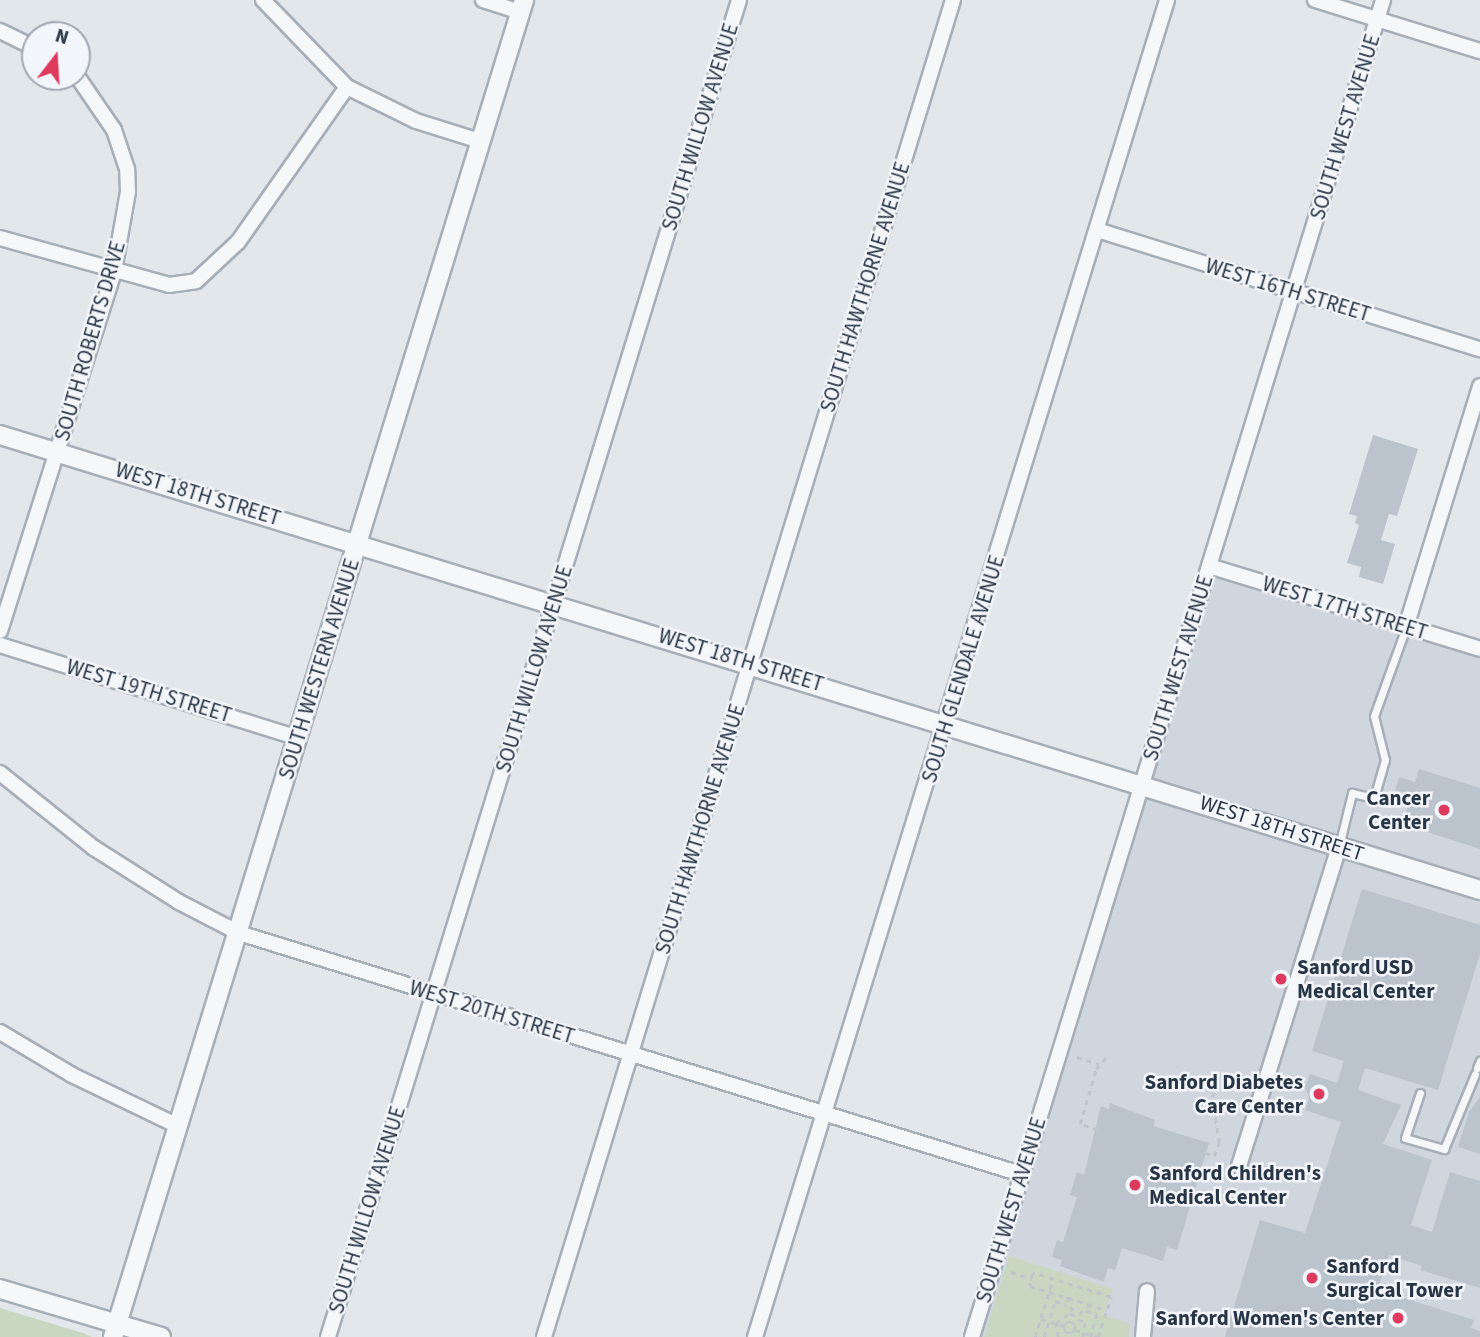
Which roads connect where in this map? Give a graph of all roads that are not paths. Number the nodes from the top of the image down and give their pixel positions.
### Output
1 (263, 0) edge
2 (483, 0) edge
3 (739, 0) edge
4 (953, 0) edge
5 (1167, 0) edge
6 (1315, 0) edge
7 (1383, 0) edge
8 (522, 6) edge
9 (1378, 19) junction
10 (0, 31) edge
11 (21, 41) edge
12 (1480, 51) edge
13 (347, 87) junction
14 (88, 91) edge
15 (480, 141) junction
16 (1097, 230) junction
17 (0, 238) edge
18 (114, 271) junction
19 (1294, 292) junction
20 (1480, 349) edge
21 (1480, 386) edge
22 (0, 435) edge
23 (58, 452) junction
24 (358, 542) junction
25 (1209, 566) junction
26 (555, 603) junction
27 (1406, 626) junction
28 (0, 631) edge
29 (0, 645) edge
30 (1480, 649) edge
31 (751, 663) junction
32 (947, 723) junction
33 (298, 738) junction
34 (0, 773) edge
35 (1142, 784) junction
36 (1339, 847) junction
37 (1480, 890) edge
38 (239, 933) junction
39 (434, 994) junction
40 (0, 1032) edge
41 (631, 1055) junction
42 (1477, 1067) edge
43 (1420, 1093) dead end
44 (824, 1114) junction
45 (178, 1126) junction
46 (1239, 1166) dead end
47 (1021, 1174) junction
48 (0, 1289) edge
49 (1147, 1290) dead end
50 (116, 1330) edge
51 (161, 1337) edge
52 (328, 1337) edge
53 (544, 1337) edge
54 (755, 1337) edge
55 (972, 1337) edge
56 (1143, 1337) edge

1 - 13 street
2 - 8 street
3 - 26 street, SOUTH WILLOW AVENUE
4 - 31 street, SOUTH HAWTHORNE AVENUE
5 - 16 street, SOUTH GLENDALE AVENUE
6 - 9 street
7 - 9 street, SOUTH WEST AVENUE
8 - 15 street, SOUTH WESTERN AVENUE
9 - 12 street
9 - 19 street, SOUTH WEST AVENUE
10 - 11 street
13 - 15 street
13 - 18 street
14 - 18 street, SOUTH ROBERTS DRIVE
15 - 24 street, SOUTH WESTERN AVENUE
16 - 19 street, WEST 16TH STREET
16 - 32 street, SOUTH GLENDALE AVENUE
17 - 18 street
18 - 23 street, SOUTH ROBERTS DRIVE
19 - 20 street, WEST 16TH STREET
19 - 25 street, SOUTH WEST AVENUE
21 - 27 street
22 - 23 street, WEST 18TH STREET
23 - 24 street, WEST 18TH STREET
23 - 28 street, SOUTH ROBERTS DRIVE
24 - 26 street, WEST 18TH STREET
24 - 33 street, SOUTH WESTERN AVENUE
25 - 27 street, WEST 17TH STREET
25 - 35 street, SOUTH WEST AVENUE
26 - 31 street, WEST 18TH STREET
26 - 39 street, SOUTH WILLOW AVENUE
27 - 30 street, WEST 17TH STREET
27 - 36 lane
29 - 33 street, WEST 19TH STREET
31 - 32 street, WEST 18TH STREET
31 - 41 street, SOUTH HAWTHORNE AVENUE
32 - 35 street, WEST 18TH STREET
32 - 44 street, SOUTH GLENDALE AVENUE
33 - 38 street, SOUTH WESTERN AVENUE
34 - 38 street, WEST 20TH STREET
35 - 36 street, WEST 18TH STREET
35 - 47 street, SOUTH WEST AVENUE
36 - 37 street, WEST 18TH STREET
36 - 46 street
38 - 39 street, WEST 20TH STREET
38 - 45 street, SOUTH WESTERN AVENUE
39 - 41 street, WEST 20TH STREET
39 - 52 street, SOUTH WILLOW AVENUE
40 - 45 street
41 - 44 street, WEST 20TH STREET
41 - 53 street, SOUTH HAWTHORNE AVENUE
42 - 43 lane
44 - 47 street, WEST 20TH STREET
44 - 54 street, SOUTH GLENDALE AVENUE
45 - 50 street, SOUTH WESTERN AVENUE
47 - 55 street, SOUTH WEST AVENUE
48 - 50 street
49 - 56 street
50 - 51 street

